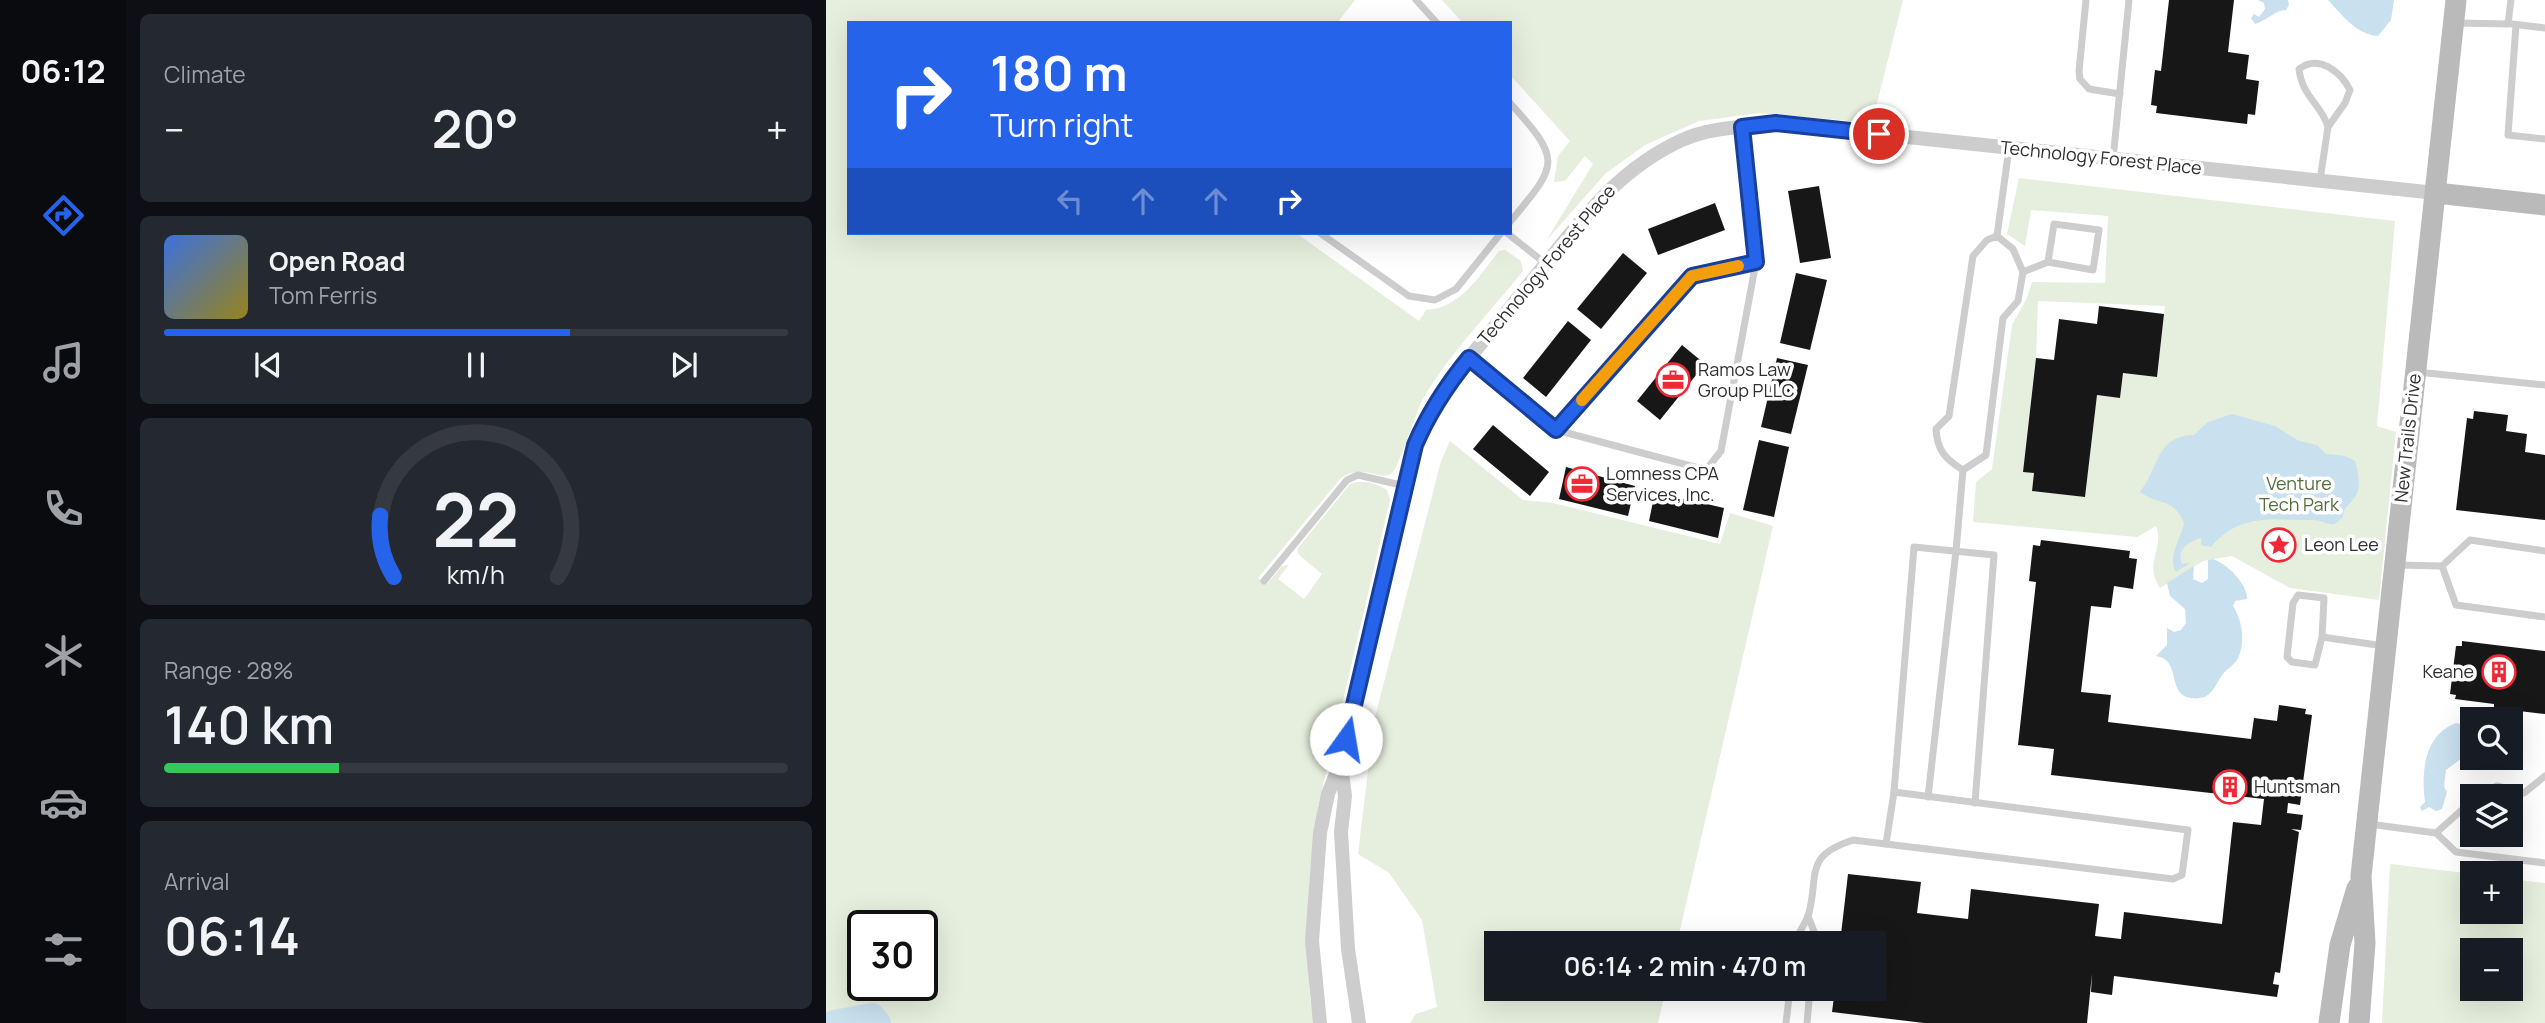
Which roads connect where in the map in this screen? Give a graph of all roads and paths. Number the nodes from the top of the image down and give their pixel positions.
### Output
1 (1416, 0) edge
2 (2086, 0) edge
3 (2129, 0) edge
4 (2456, 0) edge
5 (2511, 0) edge
6 (1435, 21) edge
7 (2453, 23) junction
8 (2512, 24) junction
9 (2545, 28) edge
10 (2120, 94) junction
11 (1512, 105) edge
12 (1742, 127) junction
13 (2328, 127) junction
14 (2545, 139) edge
15 (2009, 148) junction
16 (2113, 159) junction
17 (2319, 181) junction
18 (2436, 193) junction
19 (2545, 205) edge
20 (1512, 220) edge
21 (1323, 235) edge
22 (1502, 235) edge
23 (1507, 235) edge
24 (1997, 236) junction
25 (1756, 262) junction
26 (2048, 262) junction
27 (1546, 264) junction
28 (2023, 272) junction
29 (1469, 358) junction
30 (2415, 371) junction
31 (2545, 385) edge
32 (1556, 430) junction
33 (1963, 470) junction
34 (1406, 486) junction
35 (1956, 551) junction
36 (2545, 551) edge
37 (2393, 565) junction
38 (2442, 566) junction
39 (1264, 581) dead end
40 (2545, 617) edge
41 (2322, 637) junction
42 (2385, 646) junction
43 (1340, 764) junction
44 (2545, 776) edge
45 (1894, 792) junction
46 (2523, 793) edge
47 (1928, 797) junction
48 (1975, 803) junction
49 (2460, 812) edge
50 (2366, 824) junction
51 (2436, 833) junction
52 (1886, 844) junction
53 (2545, 863) edge
54 (2361, 876) junction
55 (1808, 916) junction
56 (1799, 931) edge
57 (1814, 931) edge
58 (1789, 1001) edge
59 (1809, 1001) edge
60 (1320, 1023) edge
61 (1359, 1023) edge
62 (1786, 1023) edge
63 (1807, 1023) edge
64 (2329, 1023) edge
65 (2359, 1023) edge

1 - 6 lane
2 - 10 lane
3 - 10 lane
4 - 7 street, New Trails Drive
5 - 8 lane
7 - 8 lane
7 - 18 street, New Trails Drive
8 - 9 lane
8 - 14 lane
10 - 16 lane
11 - 20 lane
12 - 15 street, Technology Forest Place
12 - 25 lane
12 - 27 street, Technology Forest Place
13 - 13 lane
13 - 17 lane
15 - 16 street, Technology Forest Place
15 - 24 lane
16 - 17 street, Technology Forest Place
17 - 18 street, Technology Forest Place
18 - 19 street, Technology Forest Place
18 - 30 street, New Trails Drive
21 - 22 lane
23 - 27 lane
24 - 28 lane
24 - 33 lane
25 - 32 lane
25 - 32 lane
26 - 26 lane
26 - 28 lane
27 - 29 street, Technology Forest Place
28 - 33 lane
29 - 32 lane
29 - 34 street, Technology Forest Place
30 - 31 lane
30 - 37 street, New Trails Drive
33 - 35 lane
34 - 39 lane
34 - 43 street, Technology Forest Place
35 - 45 lane
35 - 47 lane
35 - 48 lane
36 - 38 lane
37 - 38 lane
37 - 42 street, New Trails Drive
38 - 40 lane
41 - 41 lane
41 - 42 lane
42 - 50 street, New Trails Drive
43 - 60 street, Technology Forest Place
43 - 61 street, Technology Forest Place
44 - 46 lane
45 - 47 lane
45 - 52 lane
47 - 48 lane
48 - 52 lane
49 - 51 lane
50 - 51 lane
50 - 54 street, New Trails Drive
51 - 53 lane
52 - 55 lane
54 - 64 street, New Trails Drive
54 - 65 street, New Trails Drive
55 - 56 lane
55 - 57 lane
58 - 62 lane
59 - 63 lane

